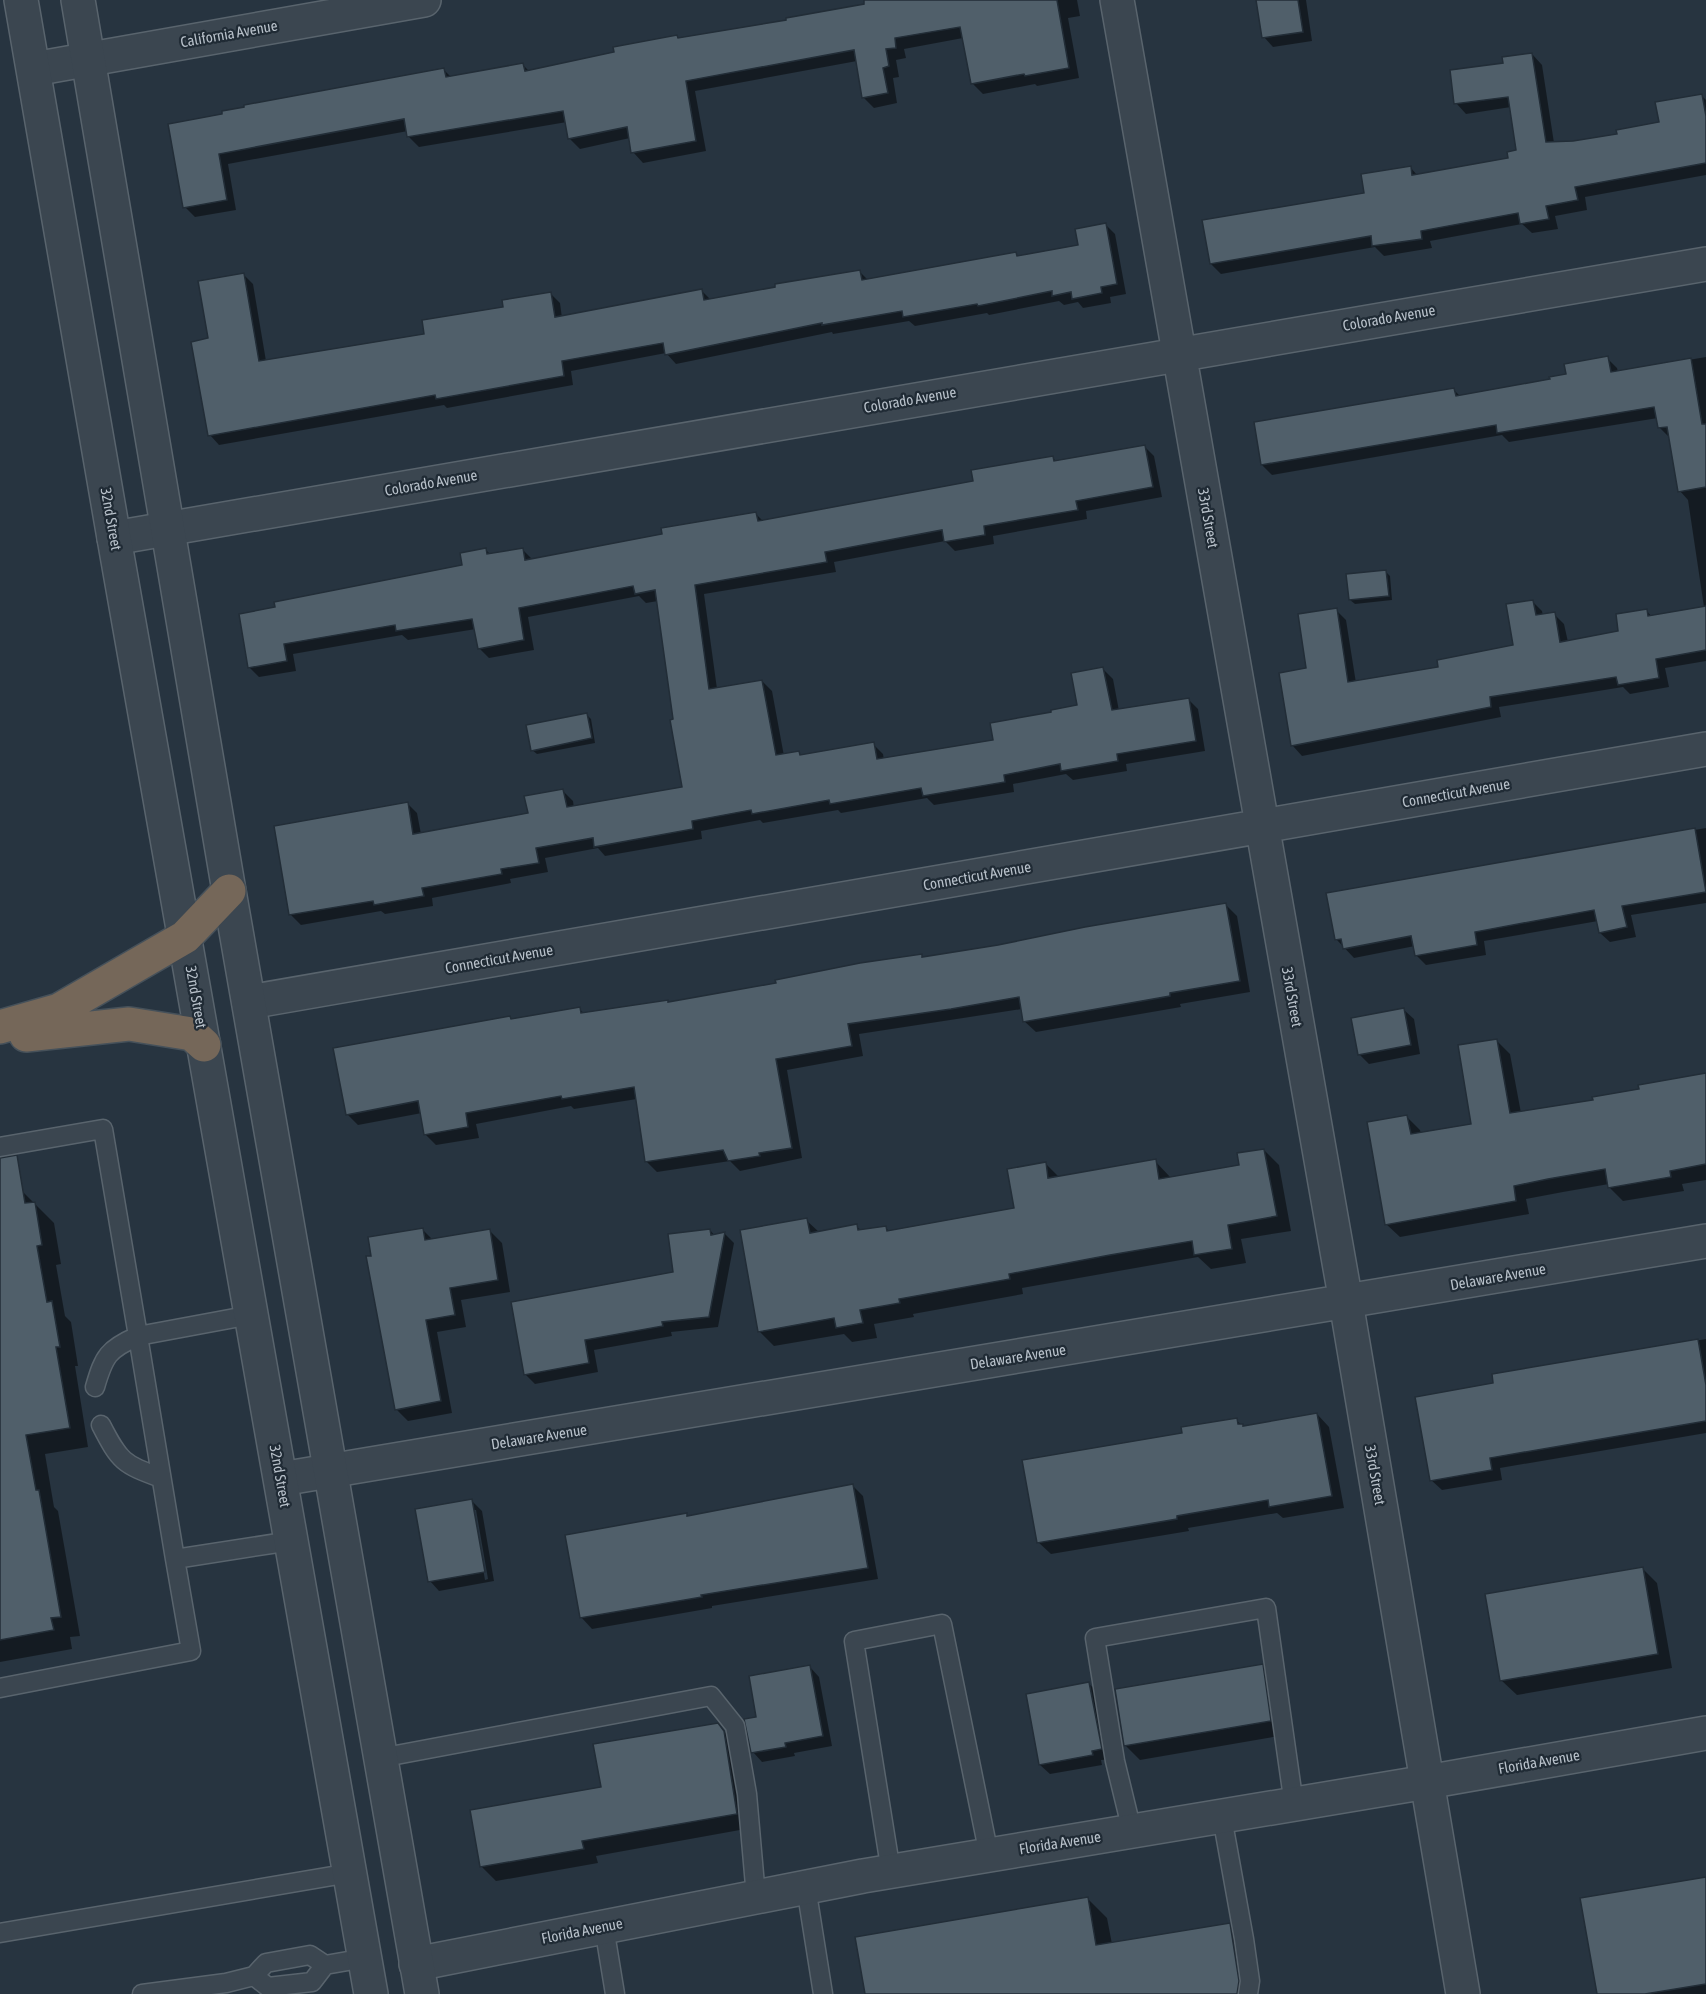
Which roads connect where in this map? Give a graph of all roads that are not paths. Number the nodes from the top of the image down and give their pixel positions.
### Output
1 (21, 0) edge
2 (78, 0) edge
3 (424, 0) edge
4 (1117, 0) edge
5 (88, 59) junction
6 (34, 69) junction
7 (1706, 264) edge
8 (1179, 354) junction
9 (167, 528) junction
10 (114, 538) junction
11 (1706, 749) edge
12 (1262, 826) junction
13 (229, 891) junction
14 (185, 937) junction
15 (249, 1002) junction
16 (0, 1027) edge
17 (0, 1038) edge
18 (204, 1045) junction
19 (0, 1147) edge
20 (1706, 1241) edge
21 (1346, 1302) junction
22 (251, 1315) junction
23 (138, 1336) junction
24 (95, 1387) dead end
25 (101, 1425) dead end
26 (330, 1472) junction
27 (161, 1479) junction
28 (281, 1479) junction
29 (291, 1541) junction
30 (175, 1559) junction
31 (0, 1688) edge
32 (1706, 1733) edge
33 (380, 1758) junction
34 (1427, 1782) junction
35 (1294, 1805) junction
36 (1222, 1816) junction
37 (1132, 1831) junction
38 (989, 1855) junction
39 (399, 1864) junction
40 (891, 1872) junction
41 (350, 1873) junction
42 (806, 1887) junction
43 (756, 1897) junction
44 (604, 1927) junction
45 (0, 1933) edge
46 (364, 1958) junction
47 (325, 1965) junction
48 (254, 1976) junction
49 (419, 1979) edge
50 (227, 1989) edge
51 (142, 1994) edge
52 (371, 1994) edge
53 (615, 1994) edge
54 (823, 1994) edge
55 (1248, 1994) edge
56 (1463, 1994) edge

1 - 6 street, 32nd Street
2 - 5 street
3 - 5 street, California Avenue
4 - 8 street, 33rd Street
5 - 6 street, California Avenue
5 - 9 street
6 - 10 street, 32nd Street
7 - 8 street, Colorado Avenue
8 - 9 street, Colorado Avenue
8 - 12 street, 33rd Street
9 - 10 street, Colorado Avenue
9 - 13 street
10 - 14 street, 32nd Street
11 - 12 street, Connecticut Avenue
12 - 15 street, Connecticut Avenue
12 - 21 street, 33rd Street
13 - 14 highway
13 - 15 street
14 - 16 highway
14 - 18 street, 32nd Street
15 - 26 street
17 - 18 highway
18 - 22 street, 32nd Street
19 - 23 lane
20 - 21 street, Delaware Avenue
21 - 26 street, Delaware Avenue
21 - 34 street, 33rd Street
22 - 23 lane
22 - 28 street, 32nd Street
23 - 24 lane
23 - 27 lane
25 - 27 lane
26 - 28 street, Delaware Avenue
26 - 33 street
27 - 30 lane
28 - 29 street, 32nd Street
29 - 30 lane
29 - 41 street, 32nd Street
30 - 31 lane
32 - 34 street, Florida Avenue
33 - 39 street
33 - 43 lane
34 - 35 street, Florida Avenue
34 - 56 street, 33rd Street
35 - 36 street, Florida Avenue
35 - 37 lane
36 - 37 street, Florida Avenue
36 - 55 lane
37 - 38 street, Florida Avenue
38 - 40 street, Florida Avenue
38 - 40 lane
39 - 41 street
39 - 49 street
40 - 42 street, Florida Avenue
41 - 45 lane
41 - 46 street, 32nd Street
42 - 43 street, Florida Avenue
42 - 54 lane
43 - 44 street, Florida Avenue
44 - 49 street, Florida Avenue
44 - 53 lane
46 - 47 lane
46 - 52 street, 32nd Street
47 - 48 lane
47 - 48 lane
48 - 50 lane
50 - 51 lane

